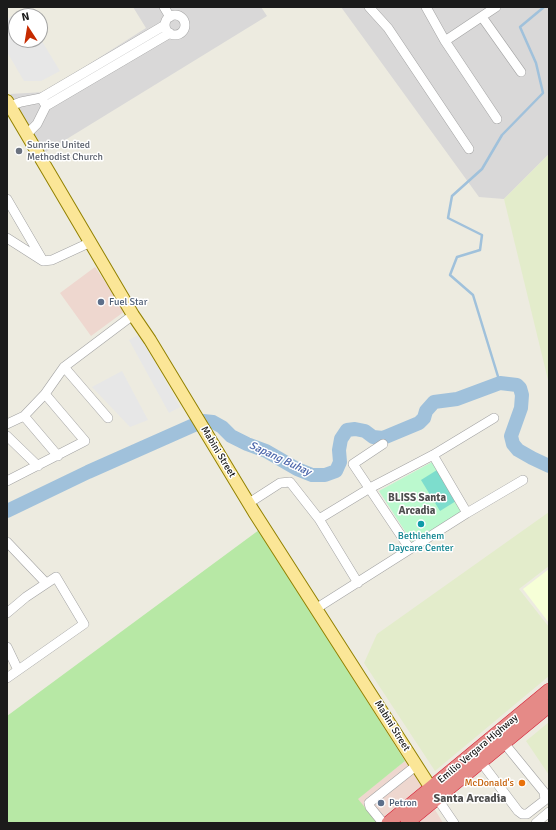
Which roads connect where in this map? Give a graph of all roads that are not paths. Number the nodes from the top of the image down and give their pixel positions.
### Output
1 (164, 7) edge
2 (369, 7) edge
3 (426, 7) edge
4 (496, 7) edge
5 (482, 17) junction
6 (445, 41) junction
7 (521, 72) dead end
8 (44, 102) junction
9 (8, 104) edge
10 (497, 120) dead end
11 (27, 134) junction
12 (469, 148) dead end
13 (7, 199) edge
14 (7, 238) edge
15 (91, 242) junction
16 (43, 261) junction
17 (133, 315) junction
18 (64, 367) junction
19 (45, 394) junction
20 (24, 416) junction
21 (108, 418) dead end
22 (494, 418) dead end
23 (7, 424) edge
24 (7, 436) edge
25 (383, 444) dead end
26 (433, 455) junction
27 (58, 456) junction
28 (38, 466) junction
29 (523, 480) dead end
30 (7, 481) edge
31 (370, 488) junction
32 (249, 503) junction
33 (467, 514) junction
34 (319, 519) junction
35 (7, 540) edge
36 (410, 549) junction
37 (46, 583) junction
38 (358, 583) junction
39 (317, 608) junction
40 (7, 613) edge
41 (7, 647) edge
42 (18, 670) junction
43 (7, 678) edge
44 (549, 690) edge
45 (549, 706) edge
46 (504, 743) junction
47 (481, 762) junction
48 (417, 765) junction
49 (434, 793) junction
50 (549, 812) edge
51 (383, 823) edge
52 (388, 823) edge
53 (407, 823) edge
54 (454, 823) edge
55 (536, 823) edge

1 - 8 street
2 - 12 street
3 - 6 street
4 - 5 street
5 - 6 street
5 - 7 street
6 - 10 street
8 - 9 street
8 - 11 street
9 - 11 main road, Mabini Street
11 - 15 main road, Mabini Street
13 - 16 street
14 - 16 street
15 - 16 street
15 - 17 main road, Mabini Street
17 - 18 street
17 - 32 main road, Mabini Street
18 - 19 street
18 - 21 street
19 - 20 street
19 - 27 street
20 - 23 street
20 - 27 street
22 - 26 street
24 - 28 street
25 - 31 street
26 - 31 street
26 - 33 street
27 - 28 street
28 - 30 street
29 - 33 street
31 - 34 street
31 - 36 street
32 - 34 street
32 - 39 main road, Mabini Street
33 - 36 street
34 - 38 street
35 - 37 street
36 - 38 street
37 - 40 street
37 - 42 street
38 - 39 street
39 - 48 main road, Mabini Street
41 - 42 street
42 - 43 street
44 - 49 highway, Emilio Vergara Highway
45 - 46 highway, Emilio Vergara Highway
46 - 47 highway, Emilio Vergara Highway
46 - 47 street
47 - 49 highway, Emilio Vergara Highway
48 - 49 main road, Mabini Street
48 - 51 street
49 - 52 highway, Emilio Vergara Highway
49 - 53 highway, Emilio Vergara Highway
49 - 54 street
50 - 55 street

